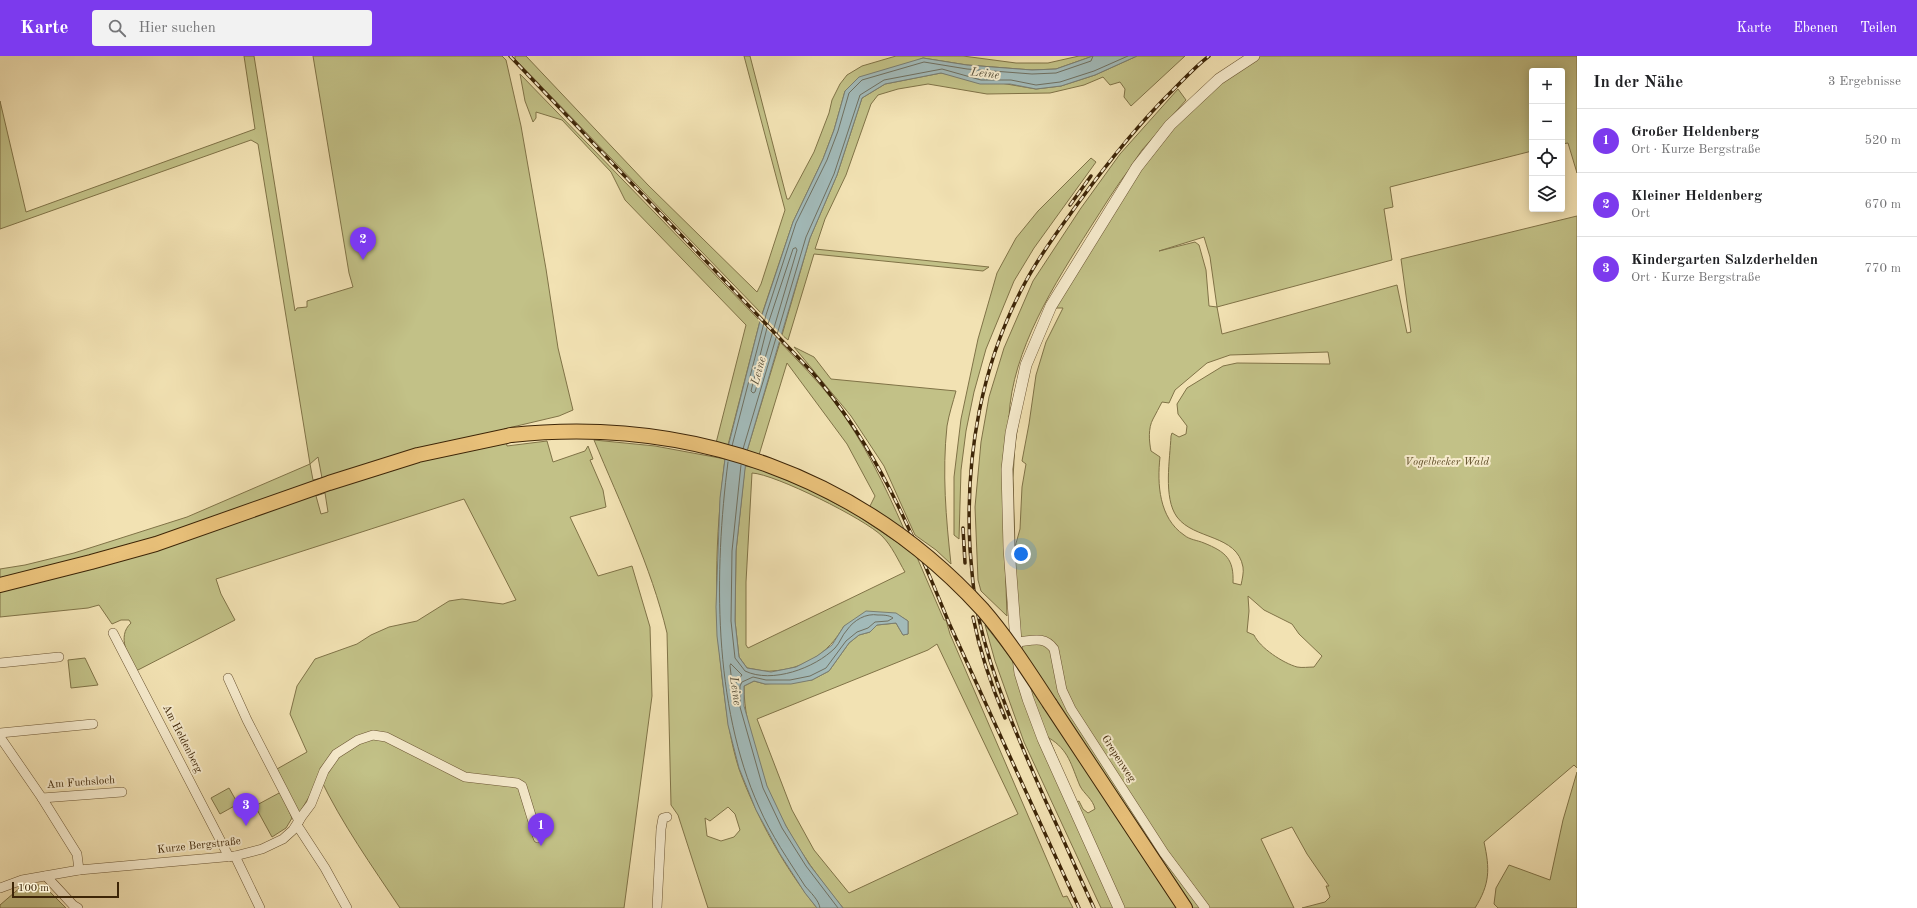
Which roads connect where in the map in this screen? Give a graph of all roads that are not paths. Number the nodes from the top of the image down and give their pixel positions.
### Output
1 (1254, 56) edge
2 (0, 585) edge
3 (113, 633) dead end
4 (1016, 642) junction
5 (59, 657) dead end
6 (0, 663) edge
7 (228, 678) dead end
8 (93, 724) dead end
9 (0, 733) edge
10 (0, 737) edge
11 (122, 792) dead end
12 (42, 798) junction
13 (667, 817) dead end
14 (298, 823) junction
15 (538, 838) dead end
16 (232, 856) junction
17 (79, 870) junction
18 (46, 876) junction
19 (0, 888) edge
20 (78, 908) edge
21 (260, 908) edge
22 (347, 908) edge
23 (657, 908) edge
24 (1119, 908) edge
25 (1185, 908) edge
26 (1205, 908) edge

1 - 4 street
2 - 25 main road, bridge
3 - 16 street, Am Heldenberg
4 - 24 street
4 - 26 street, Grepenweg
5 - 6 street
7 - 14 street
8 - 9 street
10 - 12 street, Am Fuchsloch
11 - 12 street, Am Fuchsloch
12 - 17 street, Am Fuchsloch
13 - 23 street
14 - 15 street, Kurze Bergstraße
14 - 16 street, Kurze Bergstraße
14 - 22 street
16 - 17 street, Kurze Bergstraße
16 - 21 street, Am Heldenberg
17 - 18 street, Kurze Bergstraße
18 - 19 street, Kurze Bergstraße
18 - 20 street

